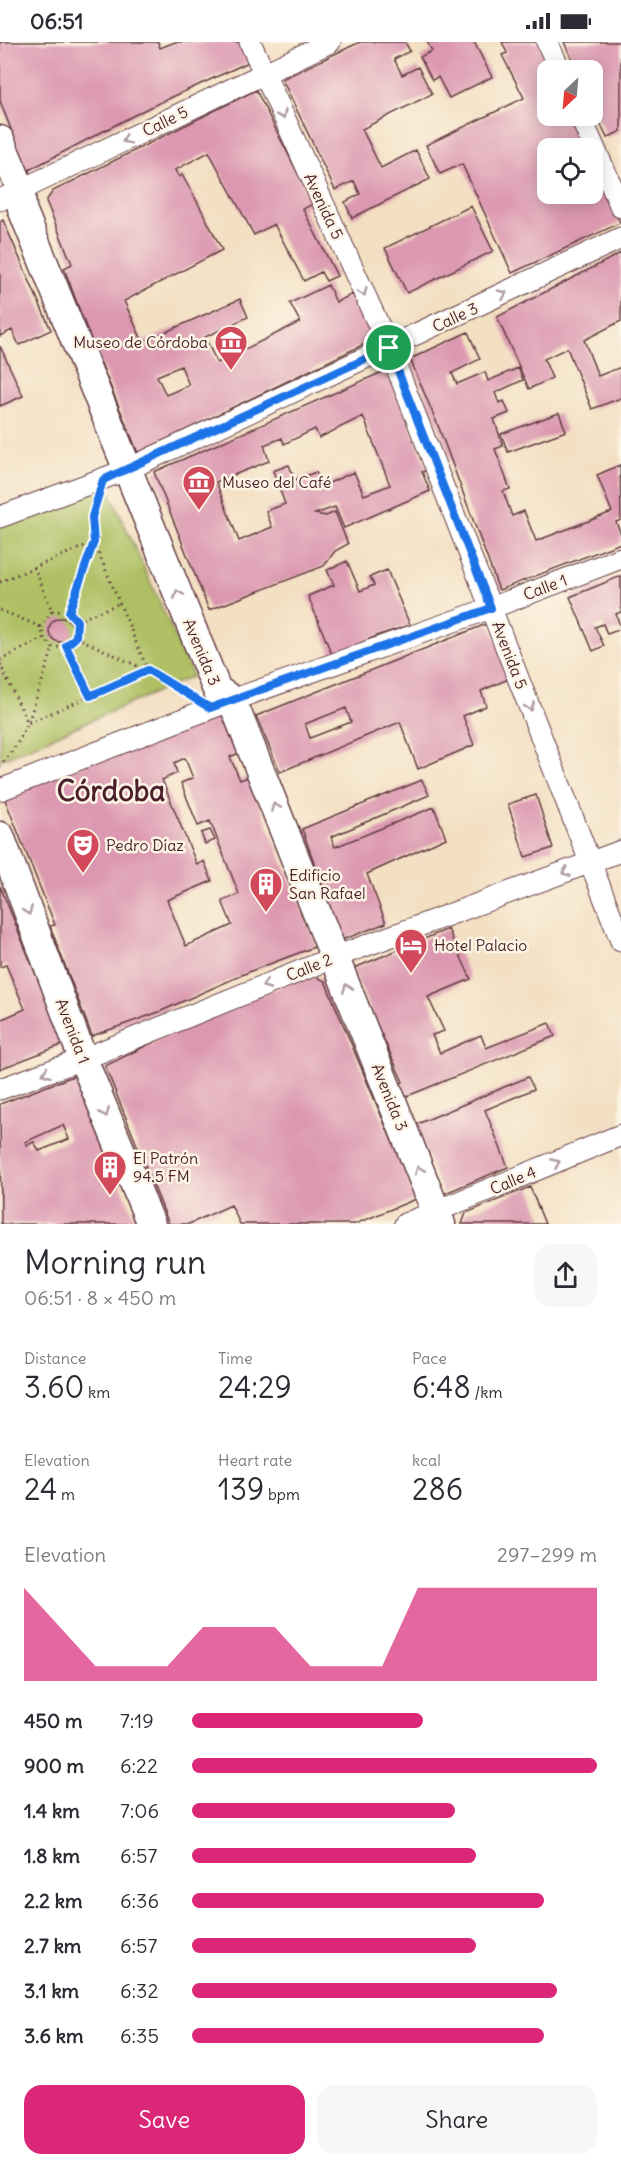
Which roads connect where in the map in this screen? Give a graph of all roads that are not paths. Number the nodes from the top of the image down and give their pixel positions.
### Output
1 (250, 42) edge
2 (330, 42) edge
3 (547, 42) edge
4 (555, 60) edge
5 (263, 74) junction
6 (585, 126) edge
7 (0, 140) edge
8 (10, 195) edge
9 (621, 207) edge
10 (621, 238) edge
11 (389, 348) junction
12 (115, 475) junction
13 (0, 517) edge
14 (621, 558) edge
15 (491, 608) junction
16 (221, 704) junction
17 (0, 789) edge
18 (0, 836) edge
19 (621, 851) edge
20 (590, 863) junction
21 (621, 941) edge
22 (335, 957) junction
23 (83, 1059) junction
24 (0, 1089) edge
25 (621, 1135) edge
26 (438, 1218) edge
27 (151, 1224) edge
28 (405, 1224) edge

1 - 5 street, Avenida 5
2 - 5 street, Calle 5
3 - 4 street
5 -> 8 street, Calle 5
5 -> 11 street, Avenida 5
6 - 9 street
7 - 8 main road, Avenida 3
8 - 12 main road, Avenida 3
11 -> 10 street, Calle 3
11 - 12 street, Calle 3
11 - 15 street, Avenida 5
12 - 13 street, Calle 3
16 -> 12 main road, Avenida 3
14 - 15 street, Calle 1
15 - 16 street, Calle 1
15 -> 20 street, Avenida 5
16 - 17 street, Calle 1
22 -> 16 main road, Avenida 3
18 -> 23 main road, Avenida 1
19 - 20 street, Calle 2
20 - 21 street, Avenida 5
20 -> 22 street, Calle 2
22 -> 23 street, Calle 2
26 -> 22 main road, Avenida 3
23 -> 24 street, Calle 2
23 -> 27 main road, Avenida 1
26 -> 25 street, Calle 4
26 - 28 street, Calle 4

